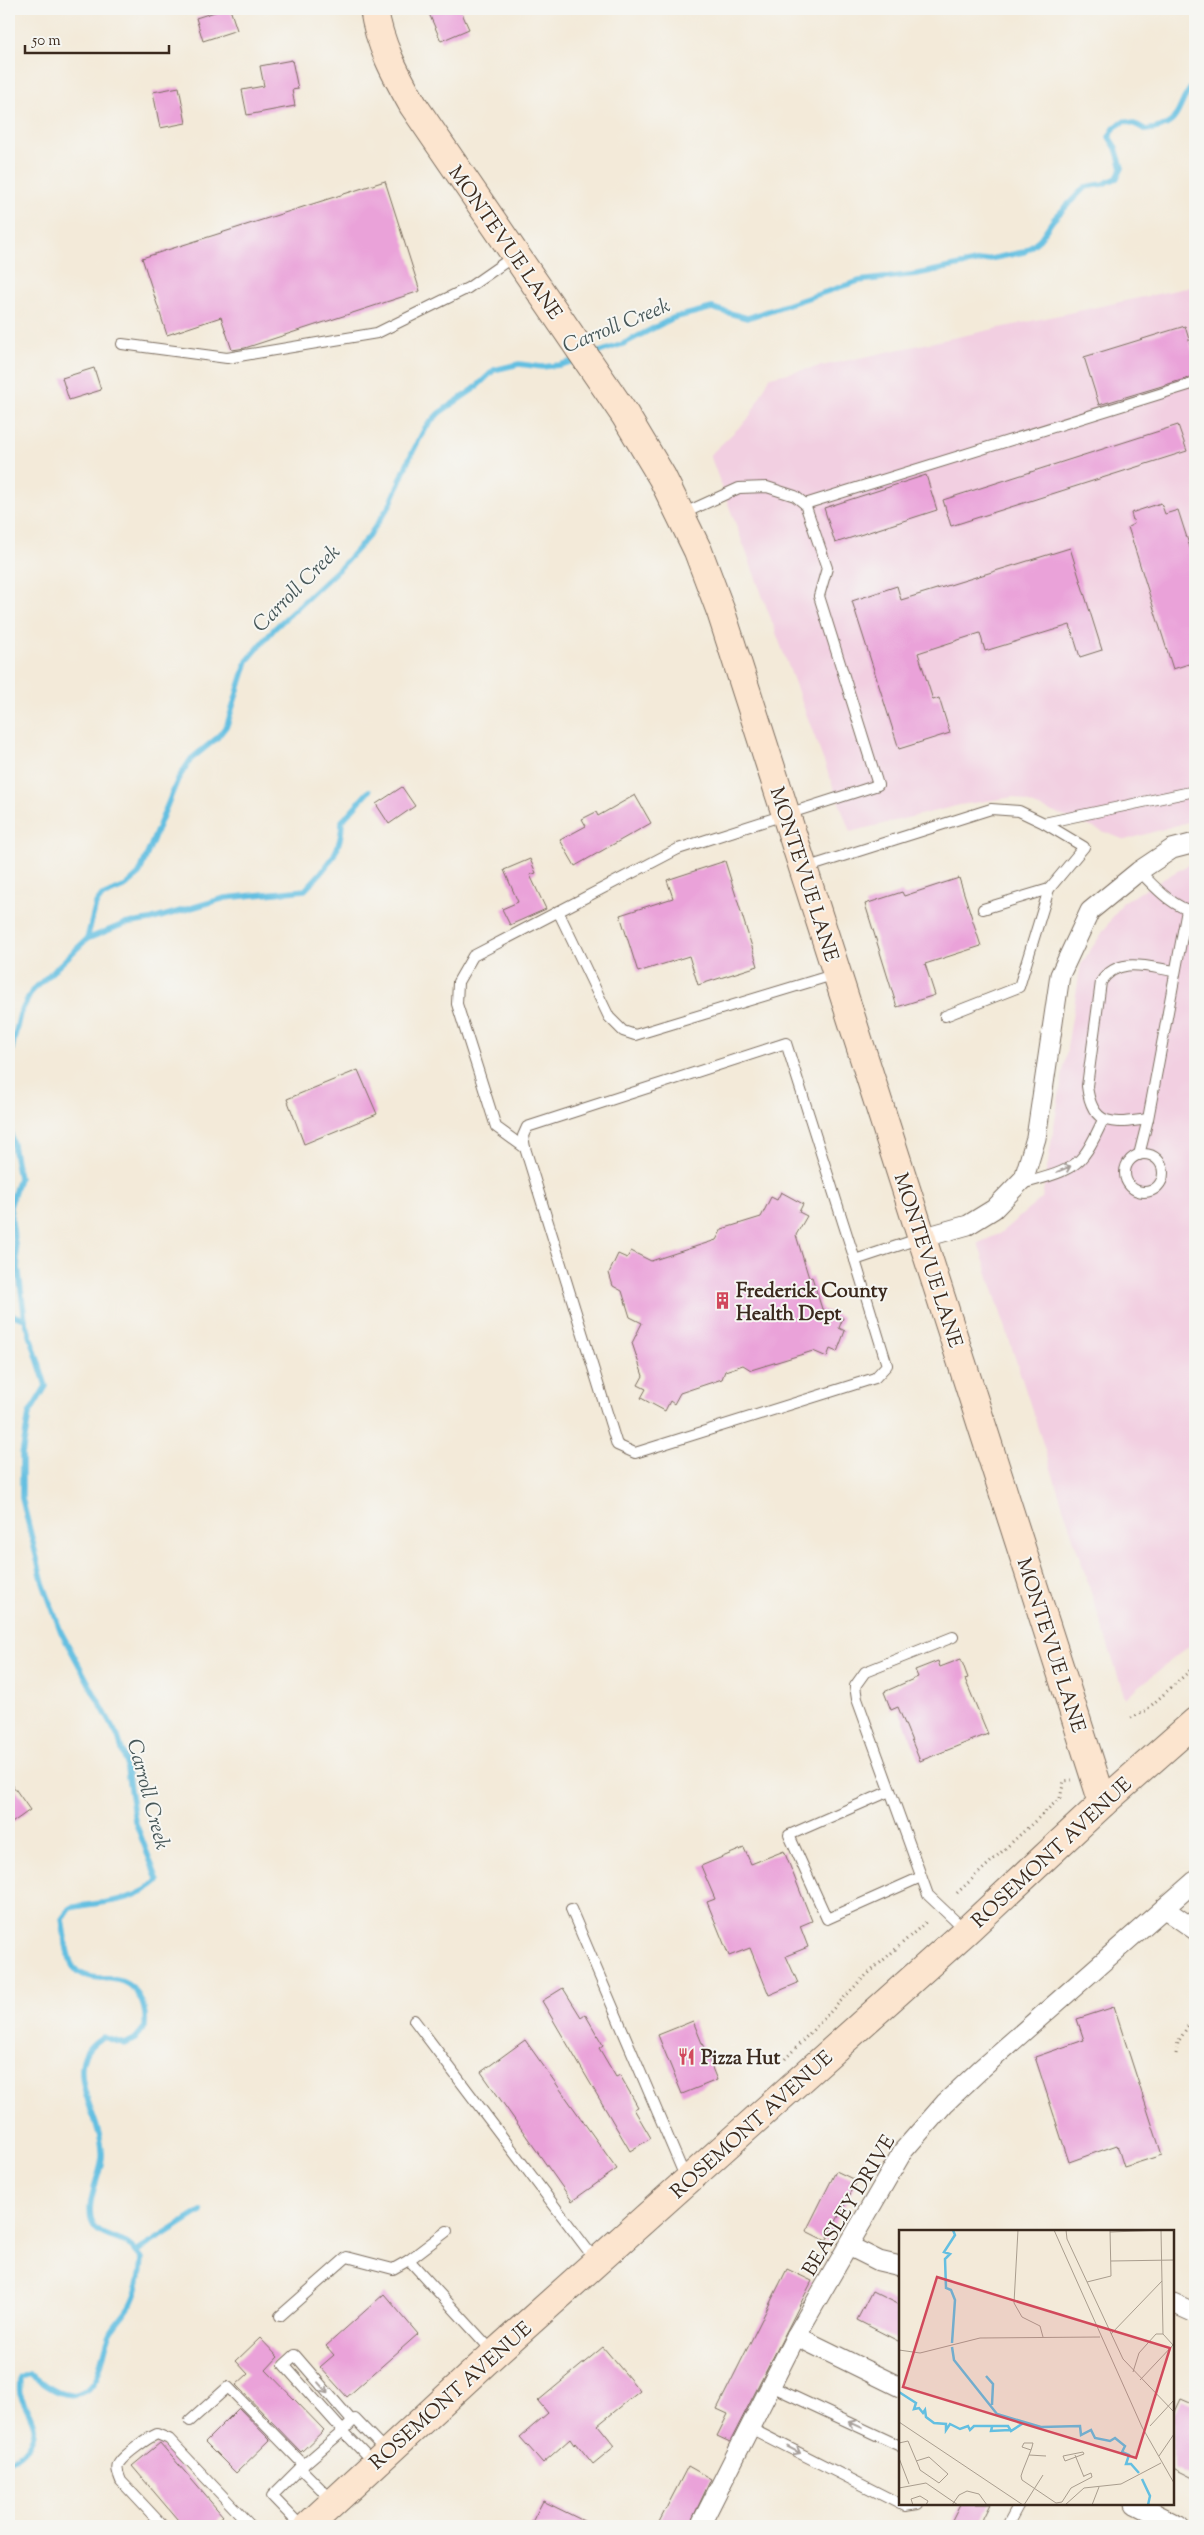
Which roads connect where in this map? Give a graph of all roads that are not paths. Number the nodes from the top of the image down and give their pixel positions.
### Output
1 (374, 9) edge
2 (514, 256) junction
3 (122, 344) dead end
4 (1195, 383) edge
5 (805, 504) junction
6 (680, 515) junction
7 (1195, 791) edge
8 (785, 814) junction
9 (1044, 823) junction
10 (1195, 843) edge
11 (803, 869) junction
12 (1139, 871) junction
13 (1049, 889) junction
14 (983, 909) dead end
15 (558, 911) junction
16 (1191, 911) edge
17 (1174, 971) junction
18 (837, 974) junction
19 (945, 1016) dead end
20 (1103, 1120) junction
21 (1148, 1120) junction
22 (525, 1148) junction
23 (1139, 1155) dead end
24 (1018, 1184) junction
25 (922, 1238) junction
26 (855, 1260) junction
27 (954, 1637) dead end
28 (1195, 1722) edge
29 (890, 1791) junction
30 (1103, 1803) junction
31 (922, 1877) junction
32 (1195, 1881) edge
33 (1165, 1908) junction
34 (571, 1909) dead end
35 (1195, 1930) edge
36 (966, 1931) junction
37 (414, 2020) dead end
38 (687, 2182) junction
39 (448, 2231) dead end
40 (848, 2246) junction
41 (409, 2260) junction
42 (597, 2262) junction
43 (899, 2266) edge
44 (1174, 2303) edge
45 (1195, 2313) edge
46 (280, 2316) dead end
47 (796, 2336) junction
48 (495, 2354) junction
49 (771, 2386) junction
50 (899, 2387) edge
51 (190, 2421) dead end
52 (352, 2421) junction
53 (750, 2428) junction
54 (342, 2431) junction
55 (899, 2446) edge
56 (380, 2458) junction
57 (302, 2466) junction
58 (333, 2501) junction
59 (899, 2503) edge
60 (1018, 2505) edge
61 (1137, 2505) edge
62 (163, 2526) edge
63 (252, 2526) edge
64 (301, 2526) edge
65 (308, 2526) edge
66 (700, 2526) edge
67 (1007, 2526) edge
68 (1179, 2526) edge

1 - 2 street, MONTEVUE LANE
2 - 3 lane
2 - 6 street, MONTEVUE LANE
4 - 5 lane
5 - 6 lane
5 - 8 lane
6 - 8 street, MONTEVUE LANE
7 - 9 lane
8 - 11 street, MONTEVUE LANE
8 - 15 lane
9 - 11 lane
9 - 13 lane
10 - 12 street
11 - 18 street, MONTEVUE LANE
12 - 16 lane
12 - 24 street
13 - 14 lane
13 - 19 lane
15 - 18 lane
15 - 22 lane
16 - 17 lane
17 - 20 lane
17 - 21 lane
18 - 25 street, MONTEVUE LANE
20 - 21 lane
24 -> 20 lane
21 - 23 lane
22 - 26 lane
22 - 26 lane
24 - 25 street
25 - 26 lane
25 - 30 street, MONTEVUE LANE
27 - 29 lane
28 - 30 street, ROSEMONT AVENUE
29 - 31 lane
29 - 31 lane
30 - 36 street, ROSEMONT AVENUE
31 - 36 lane
32 - 33 street, BEASLEY DRIVE
33 - 35 street
33 - 40 street, BEASLEY DRIVE
34 - 38 lane
36 - 38 street, ROSEMONT AVENUE
37 - 42 lane
38 - 42 street, ROSEMONT AVENUE
39 - 41 lane
40 - 43 street
40 - 47 street, BEASLEY DRIVE
41 - 46 lane
41 - 48 lane
42 - 48 street, ROSEMONT AVENUE
44 - 45 street
47 - 49 street, BEASLEY DRIVE
47 - 50 street
48 - 56 street, ROSEMONT AVENUE
49 - 53 street, BEASLEY DRIVE
55 -> 49 lane
51 - 57 lane
52 - 54 lane
54 -> 52 lane
52 - 56 lane
53 -> 59 lane
53 - 66 street, BEASLEY DRIVE
54 - 56 lane
54 - 57 lane
56 - 58 street, ROSEMONT AVENUE
57 - 58 lane
57 - 64 lane
58 - 65 street, ROSEMONT AVENUE
60 - 67 lane
61 - 68 street
62 - 63 lane

